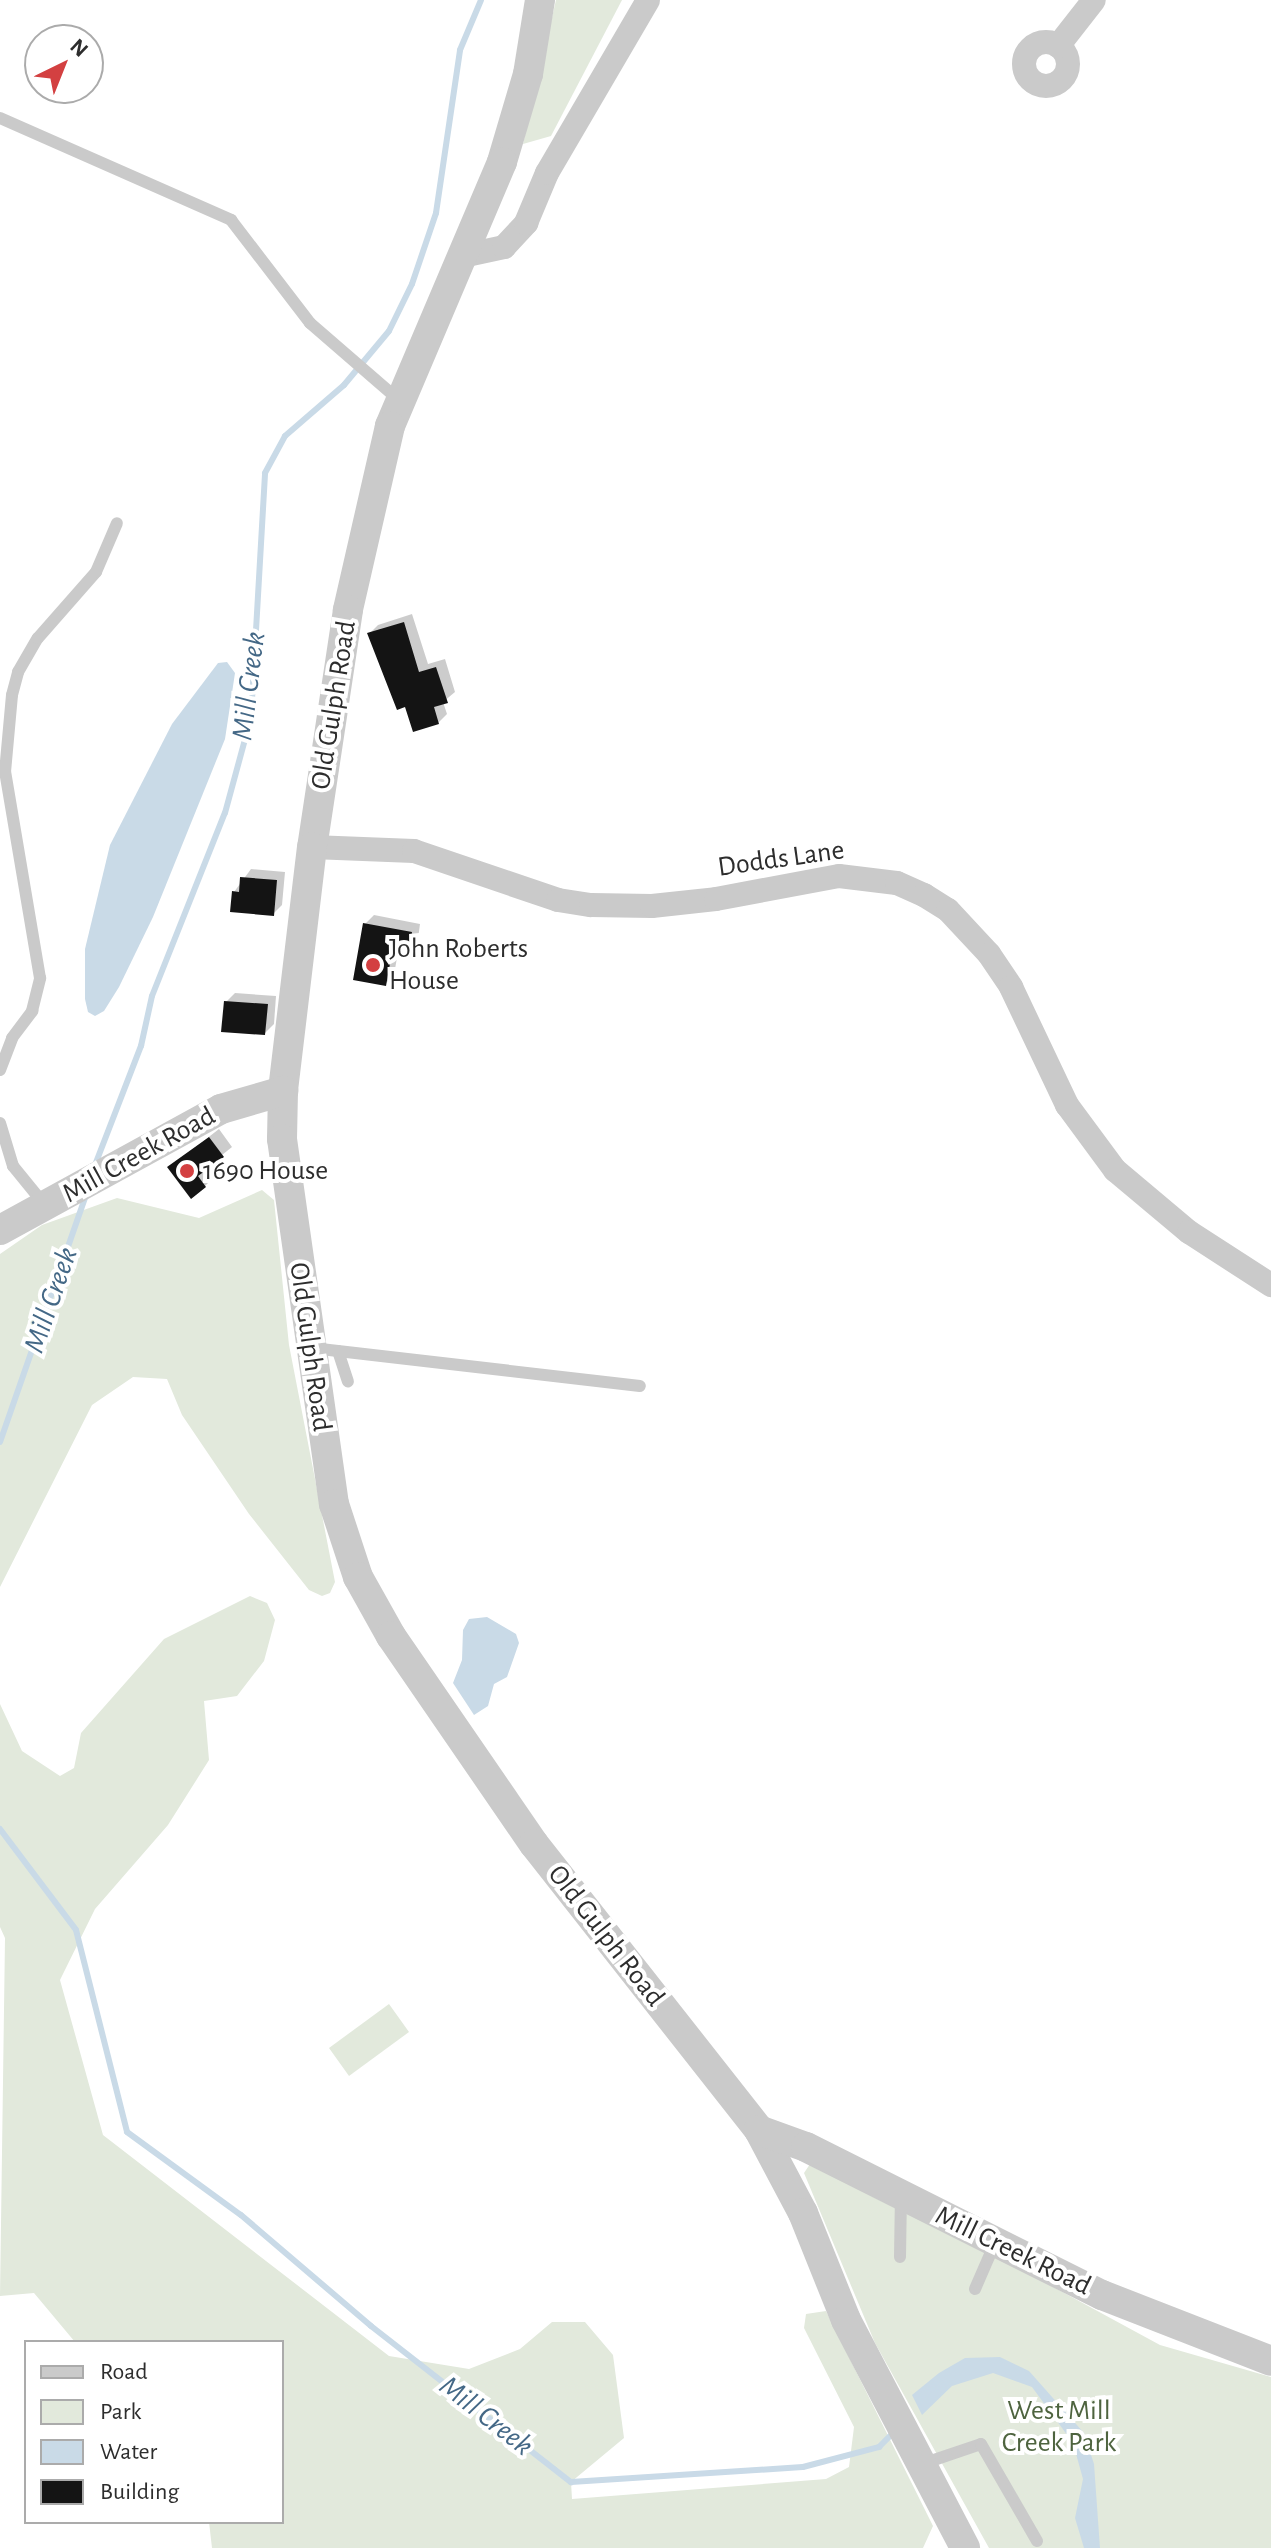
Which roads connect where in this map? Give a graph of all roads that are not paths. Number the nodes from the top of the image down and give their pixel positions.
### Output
1 (540, 0) edge
2 (648, 0) edge
3 (1094, 0) edge
4 (1058, 46) dead end
5 (0, 118) edge
6 (467, 255) junction
7 (401, 402) junction
8 (117, 523) dead end
9 (312, 847) junction
10 (0, 1070) edge
11 (283, 1091) junction
12 (0, 1123) edge
13 (58, 1200) junction
14 (0, 1230) edge
15 (1271, 1285) edge
16 (323, 1349) junction
17 (348, 1381) dead end
18 (640, 1386) dead end
19 (759, 2130) junction
20 (901, 2196) junction
21 (995, 2243) junction
22 (900, 2257) dead end
23 (975, 2289) dead end
24 (1271, 2361) edge
25 (908, 2441) junction
26 (1037, 2541) dead end
27 (965, 2548) edge

1 - 6 street, Old Gulph Road
2 - 6 street
3 - 4 street
5 - 7 lane
6 - 7 street, Old Gulph Road
7 - 9 street, Old Gulph Road
8 - 10 lane
9 - 11 street, Old Gulph Road
9 - 15 street, Dodds Lane
11 - 13 street, Mill Creek Road
11 - 16 street, Old Gulph Road
12 - 13 lane
13 - 14 street, Mill Creek Road
16 - 17 lane
16 - 18 lane
16 - 19 street, Old Gulph Road
19 - 20 street, Mill Creek Road
19 - 25 street, Old Gulph Road
20 - 21 street, Mill Creek Road
20 - 22 lane
21 - 23 lane
21 - 24 street, Mill Creek Road
25 - 26 lane
25 - 27 street, Old Gulph Road

